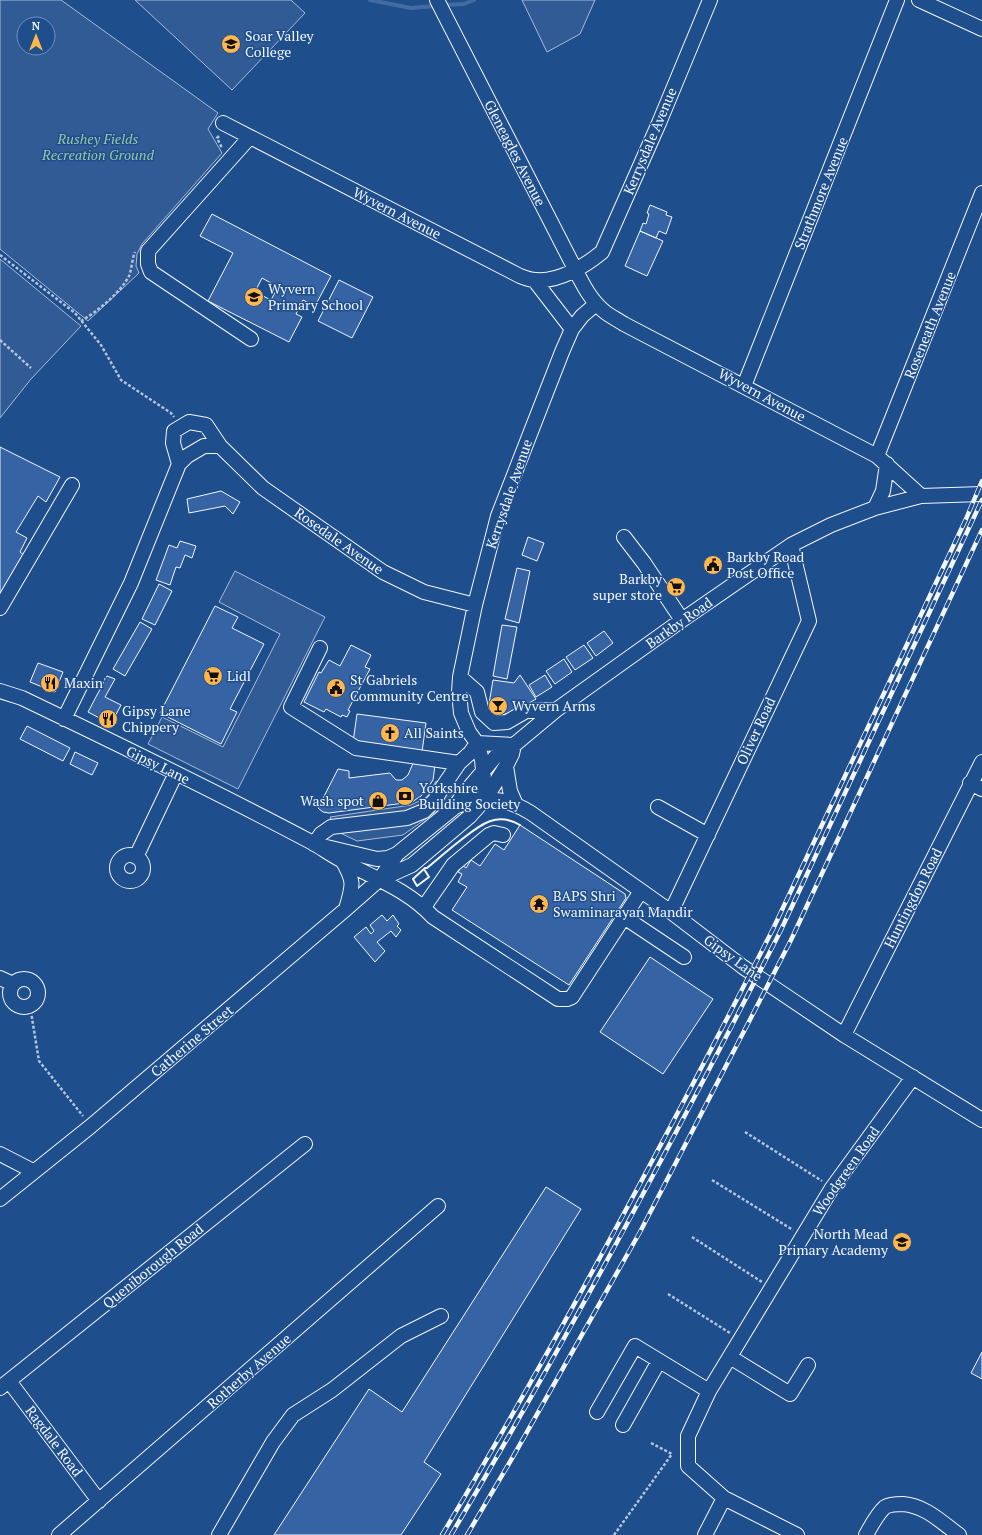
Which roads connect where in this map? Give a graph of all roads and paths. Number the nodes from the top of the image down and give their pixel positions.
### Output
1 (436, 0) edge
2 (710, 0) edge
3 (897, 0) edge
4 (918, 0) edge
5 (982, 29) edge
6 (223, 122) dead end
7 (250, 137) junction
8 (982, 194) edge
9 (0, 255) edge
10 (575, 269) junction
11 (535, 281) junction
12 (596, 304) junction
13 (572, 329) junction
14 (251, 339) dead end
15 (0, 340) edge
16 (31, 368) dead end
17 (744, 386) junction
18 (181, 427) junction
19 (220, 446) junction
20 (882, 460) junction
21 (179, 464) junction
22 (72, 485) dead end
23 (982, 494) edge
24 (921, 496) junction
25 (875, 508) junction
26 (624, 537) dead end
27 (791, 545) junction
28 (475, 605) junction
29 (0, 608) edge
30 (682, 620) junction
31 (320, 648) dead end
32 (460, 677) junction
33 (0, 691) edge
34 (556, 710) junction
35 (64, 718) junction
36 (477, 743) junction
37 (514, 745) junction
38 (982, 762) edge
39 (460, 763) junction
40 (506, 766) junction
41 (482, 771) junction
42 (176, 773) junction
43 (976, 786) edge
44 (486, 798) junction
45 (516, 805) junction
46 (455, 807) junction
47 (658, 807) dead end
48 (503, 835) dead end
49 (708, 835) junction
50 (314, 844) junction
51 (398, 854) junction
52 (136, 857) dead end
53 (342, 860) junction
54 (380, 879) junction
55 (641, 892) junction
56 (424, 907) junction
57 (346, 909) junction
58 (671, 912) junction
59 (624, 917) junction
60 (684, 957) dead end
61 (0, 978) edge
62 (13, 984) junction
63 (30, 1006) junction
64 (844, 1035) junction
65 (914, 1077) junction
66 (982, 1120) edge
67 (91, 1126) junction
68 (745, 1132) dead end
69 (305, 1144) dead end
70 (0, 1154) edge
71 (33, 1171) junction
72 (712, 1180) dead end
73 (832, 1188) junction
74 (0, 1199) edge
75 (438, 1206) dead end
76 (803, 1236) junction
77 (692, 1237) dead end
78 (771, 1288) junction
79 (668, 1294) dead end
80 (441, 1316) dead end
81 (740, 1340) junction
82 (730, 1357) junction
83 (660, 1360) junction
84 (808, 1364) dead end
85 (4, 1384) edge
86 (709, 1391) junction
87 (597, 1412) dead end
88 (623, 1425) dead end
89 (651, 1443) dead end
90 (672, 1454) junction
91 (688, 1466) junction
92 (724, 1498) junction
93 (99, 1501) junction
94 (59, 1535) edge
95 (219, 1535) edge
96 (614, 1535) edge
97 (705, 1535) edge
98 (797, 1535) edge
99 (866, 1535) edge
100 (959, 1535) edge

1 - 10 street, Gleneagles Avenue
2 - 10 street, Kerrysdale Avenue
3 - 17 street, Strathmore Avenue
4 - 5 street
6 - 7 street, Wyvern Avenue
7 - 11 street, Wyvern Avenue
7 - 14 street
8 - 20 street, Roseneath Avenue
9 - 18 path
10 - 11 street
10 - 12 street, Gleneagles Avenue
11 - 13 street
12 - 13 street, Kerrysdale Avenue
12 - 17 street, Wyvern Avenue
13 - 28 street, Kerrysdale Avenue
15 - 16 path
17 - 20 street, Wyvern Avenue
18 - 19 street, Rosedale Avenue
18 - 21 street
19 - 21 street
19 - 28 street, Rosedale Avenue
20 - 24 street, Wyvern Avenue
20 - 25 street
21 - 35 street
22 - 29 street
23 - 24 street, Barkby Road
24 - 25 street, Barkby Road
25 - 27 street, Barkby Road
26 - 30 street
27 - 30 street, Barkby Road
27 - 49 street, Oliver Road
28 - 32 street, Kerrysdale Avenue
30 - 34 street, Barkby Road
31 - 39 street
32 - 34 street
32 - 36 street, Kerrysdale Avenue
33 - 35 street, Gipsy Lane
34 - 37 street, Barkby Road
35 - 42 street, Gipsy Lane
36 - 37 street
36 - 39 street
36 - 41 street, Kerrysdale Avenue
37 - 40 street
37 - 41 street, Barkby Road
38 - 43 street, Huntingdon Road
39 - 50 street
40 - 44 street
40 - 45 street
41 - 44 street, Kerrysdale Avenue
41 - 46 street, Barkby Road
42 - 50 street, Gipsy Lane
42 - 52 street
43 - 64 street, Huntingdon Road
44 - 45 street, Gipsy Lane
44 - 46 street, Gipsy Lane
44 - 54 street
45 - 55 street, Gipsy Lane
46 - 51 street, Gipsy Lane
47 - 49 street
48 - 56 street
49 - 58 street, Oliver Road
50 - 51 street, Gipsy Lane
50 - 53 street, Gipsy Lane
51 - 54 street
53 - 54 street, Gipsy Lane
53 - 57 street
54 - 56 street, Gipsy Lane
54 - 57 street, Catherine Street
55 - 58 street, Gipsy Lane
55 - 59 street
56 - 59 street, Gipsy Lane
57 - 67 street, Catherine Street
58 - 64 street, Gipsy Lane
59 - 60 street
61 - 62 street
62 - 63 street
62 - 63 street
63 - 67 path
64 - 65 street, Gipsy Lane
65 - 66 street, Gipsy Lane
65 - 73 street, Woodgreen Road
67 - 71 street, Catherine Street
68 - 73 path
69 - 85 street, Queniborough Road
70 - 71 street
71 - 74 street, Catherine Street
72 - 76 path
73 - 76 street, Woodgreen Road
75 - 93 street, Rotherby Avenue
76 - 78 street, Woodgreen Road
77 - 78 path
78 - 81 street, Woodgreen Road
79 - 81 path
80 - 95 street
81 - 82 street, Woodgreen Road
82 - 84 street
82 - 86 street, Woodgreen Road
83 - 86 street
83 - 87 street
83 - 88 street
85 - 93 street, Ragdale Road
86 - 91 street, Woodgreen Road
89 - 90 path
90 - 91 path
90 - 96 path
91 - 92 street
92 - 97 street
92 - 98 street
93 - 94 street, Rotherby Avenue
99 - 100 street

